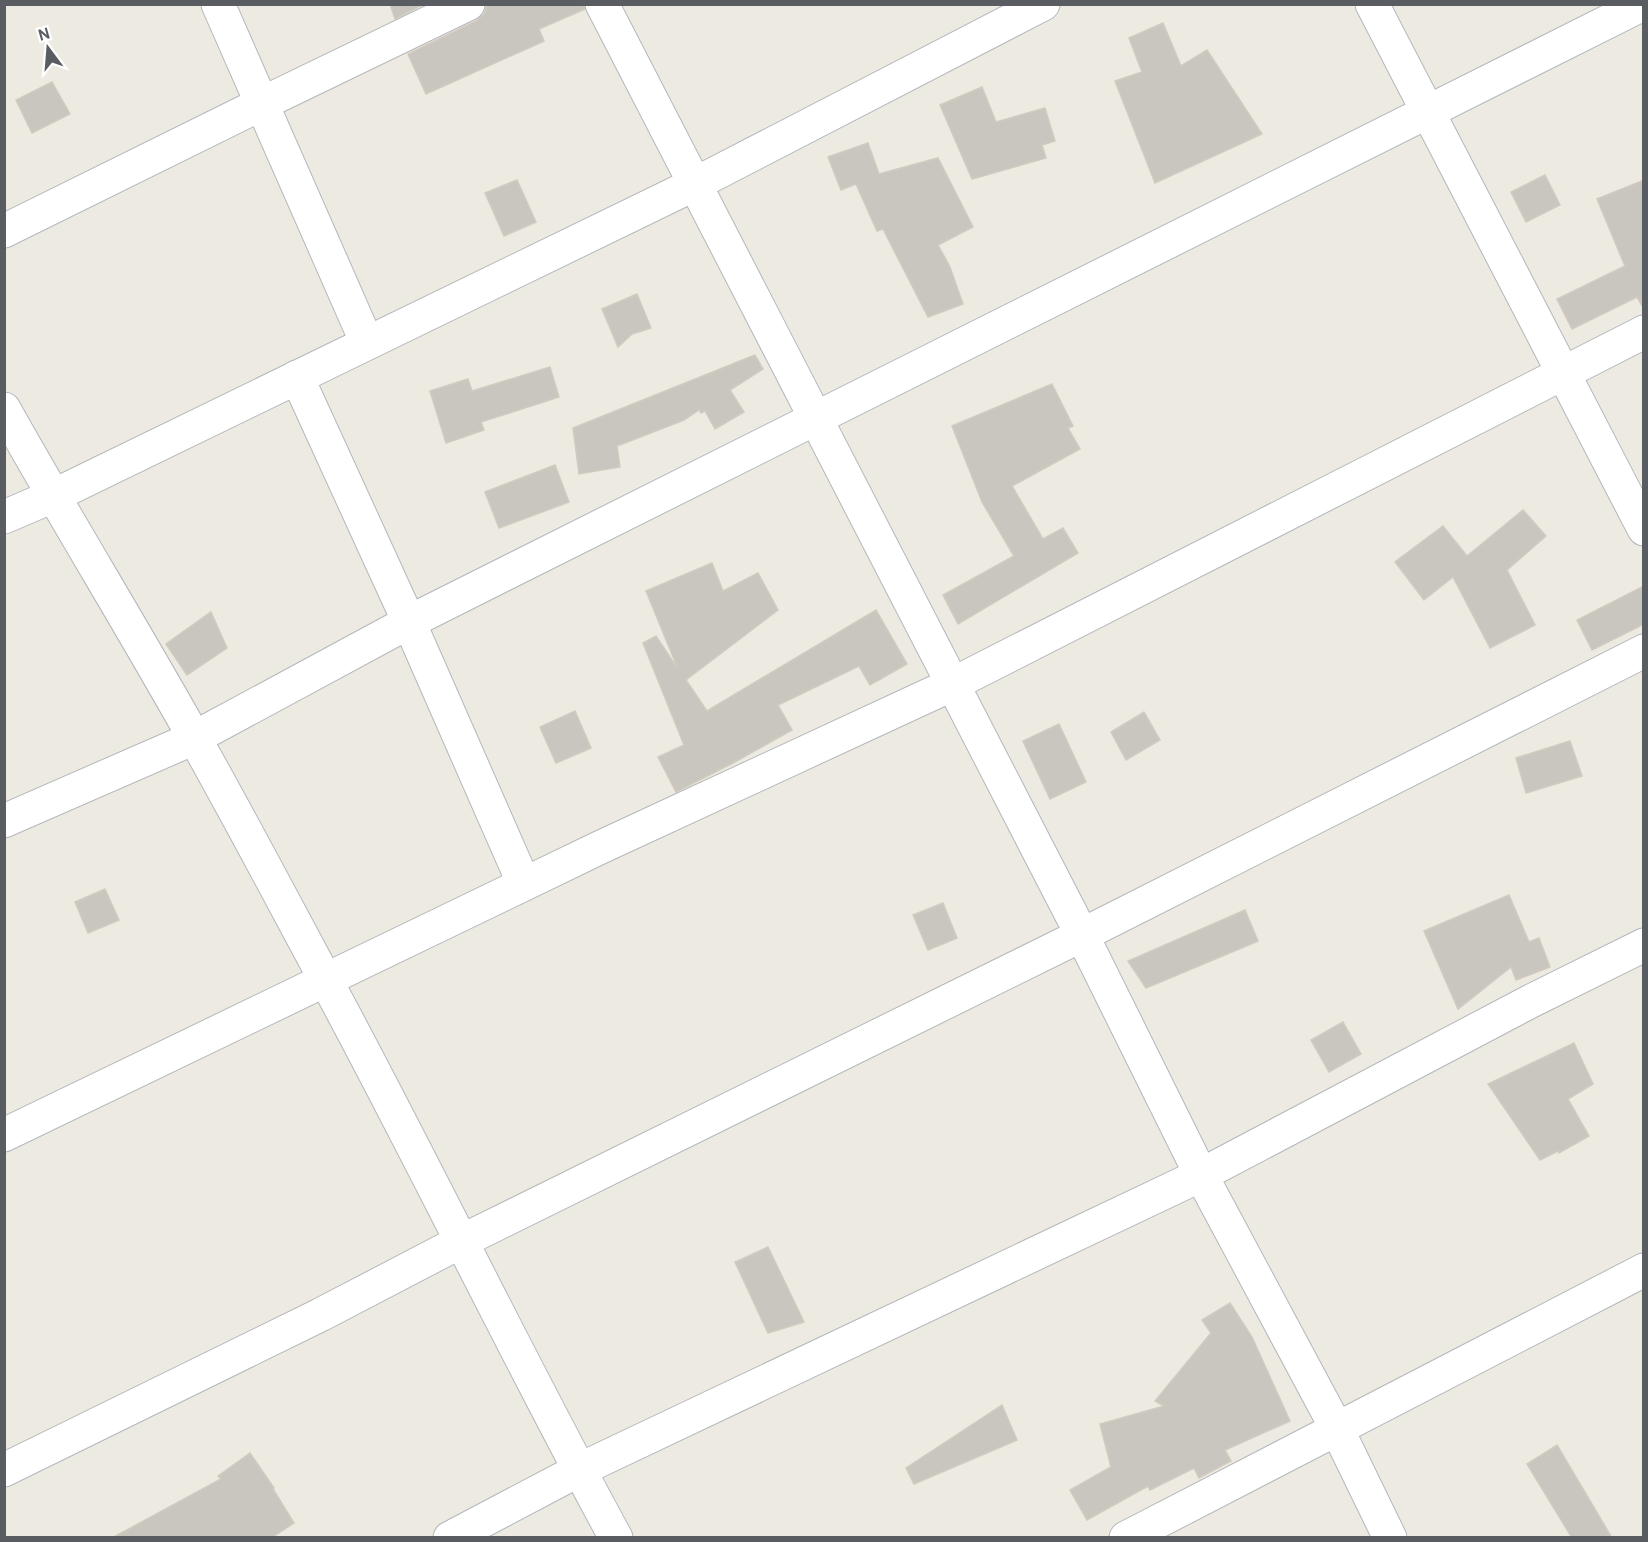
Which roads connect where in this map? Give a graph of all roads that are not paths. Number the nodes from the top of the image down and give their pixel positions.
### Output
1 (218, 4) edge
2 (468, 4) edge
3 (602, 4) edge
4 (1043, 4) edge
5 (1372, 4) edge
6 (1643, 4) edge
7 (261, 104) junction
8 (1428, 112) junction
9 (695, 184) junction
10 (4, 231) edge
11 (1644, 332) edge
12 (367, 344) junction
13 (1563, 373) junction
14 (297, 377) junction
15 (4, 409) edge
16 (816, 419) junction
17 (53, 496) junction
18 (4, 517) edge
19 (1644, 530) edge
20 (409, 621) junction
21 (1644, 651) edge
22 (953, 684) junction
23 (194, 738) junction
24 (4, 821) edge
25 (524, 884) junction
26 (1082, 935) junction
27 (1644, 945) edge
28 (326, 980) junction
29 (4, 1135) edge
30 (1201, 1175) junction
31 (462, 1241) junction
32 (1644, 1270) edge
33 (1337, 1429) junction
34 (4, 1470) edge
35 (579, 1470) junction
36 (450, 1538) edge
37 (616, 1538) edge
38 (1126, 1538) edge
39 (1390, 1538) edge

1 - 7 street
2 - 7 street
3 - 9 street
4 - 9 street
5 - 8 street
6 - 8 street
7 - 10 street
7 - 12 street
8 - 13 street
8 - 16 street
9 - 12 street
9 - 16 street
11 - 13 street
12 - 14 street
13 - 19 street
13 - 22 street
14 - 17 street
14 - 20 street
15 - 17 street
16 - 20 street
16 - 22 street
17 - 18 street
17 - 23 street
20 - 23 street
20 - 25 street
21 - 26 street
22 - 25 street
22 - 26 street
23 - 24 street
23 - 28 street
25 - 28 street
26 - 30 street
26 - 31 street
27 - 30 street
28 - 29 street
28 - 31 street
30 - 33 street
30 - 35 street
31 - 34 street
31 - 35 street
32 - 33 street
33 - 38 street
33 - 39 street
35 - 36 street
35 - 37 street

